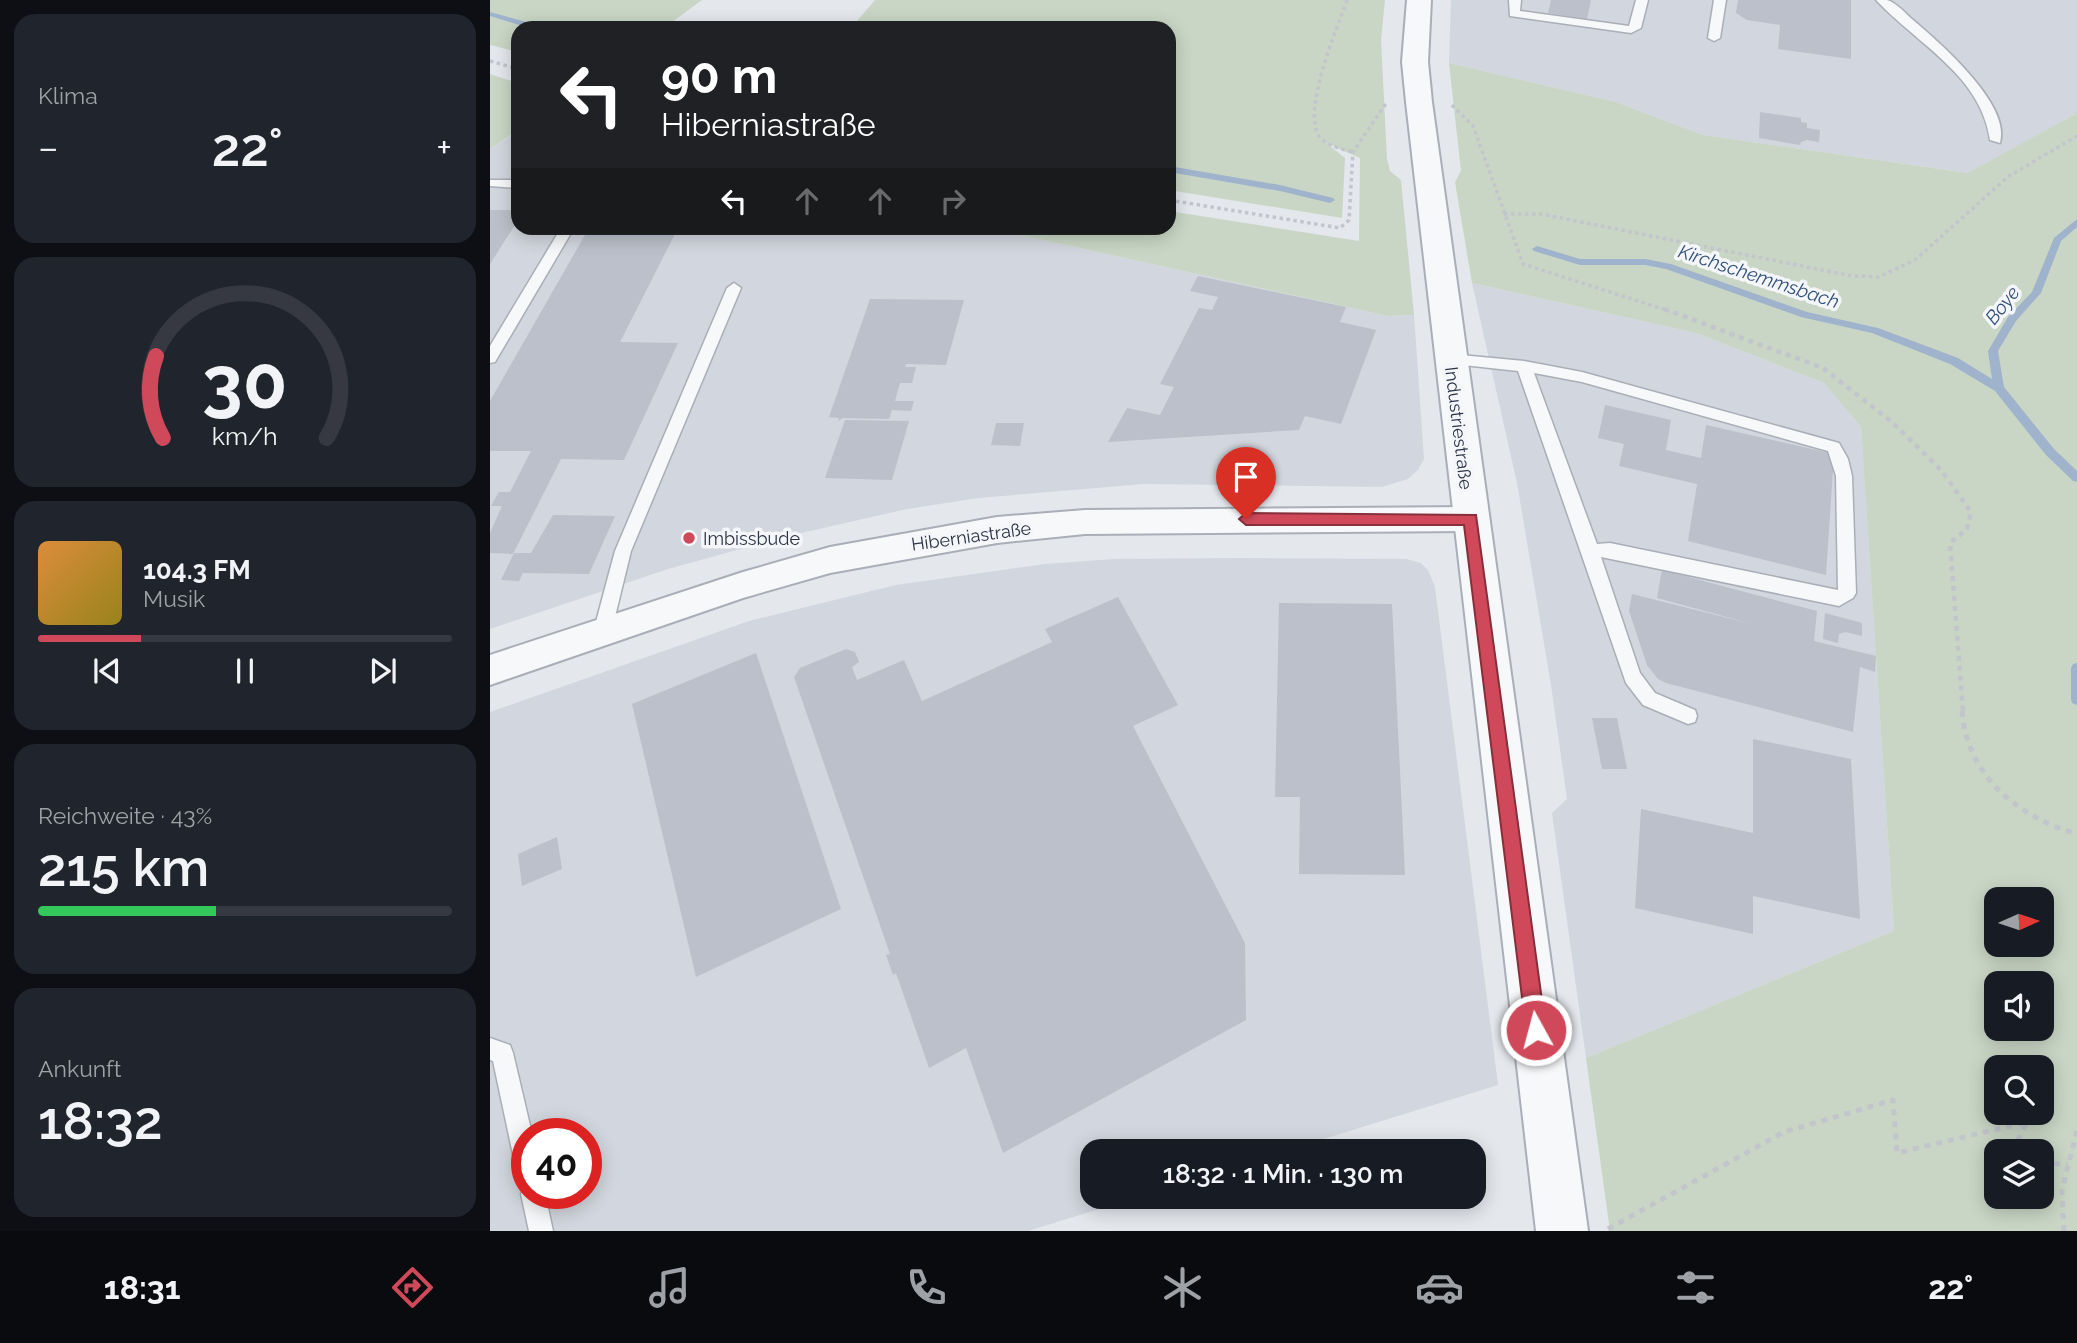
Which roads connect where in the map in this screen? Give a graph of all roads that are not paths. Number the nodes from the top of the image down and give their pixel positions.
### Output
1 (1419, 0) edge
2 (1515, 0) edge
3 (1642, 0) edge
4 (1720, 0) edge
5 (1882, 0) edge
6 (1714, 38) dead end
7 (1996, 139) dead end
8 (494, 183) dead end
9 (511, 184) edge
10 (563, 235) edge
11 (734, 288) dead end
12 (490, 358) edge
13 (1450, 359) junction
14 (1524, 366) junction
15 (1471, 519) junction
16 (1591, 551) junction
17 (602, 633) junction
18 (490, 670) edge
19 (1688, 716) dead end
20 (490, 1049) edge
21 (517, 1118) edge
22 (536, 1209) edge
23 (541, 1231) edge
24 (1562, 1231) edge

1 - 13 street, Industriestraße
2 - 3 lane
4 - 6 lane
5 - 7 lane
8 - 9 lane
10 - 12 lane
11 - 17 lane
13 - 14 lane
13 - 15 street, Industriestraße
14 - 16 lane
14 - 16 lane
15 - 17 street, Hiberniastraße
15 - 24 street, Industriestraße
16 - 19 lane
17 - 18 street, Hiberniastraße
20 - 21 lane
22 - 23 lane

